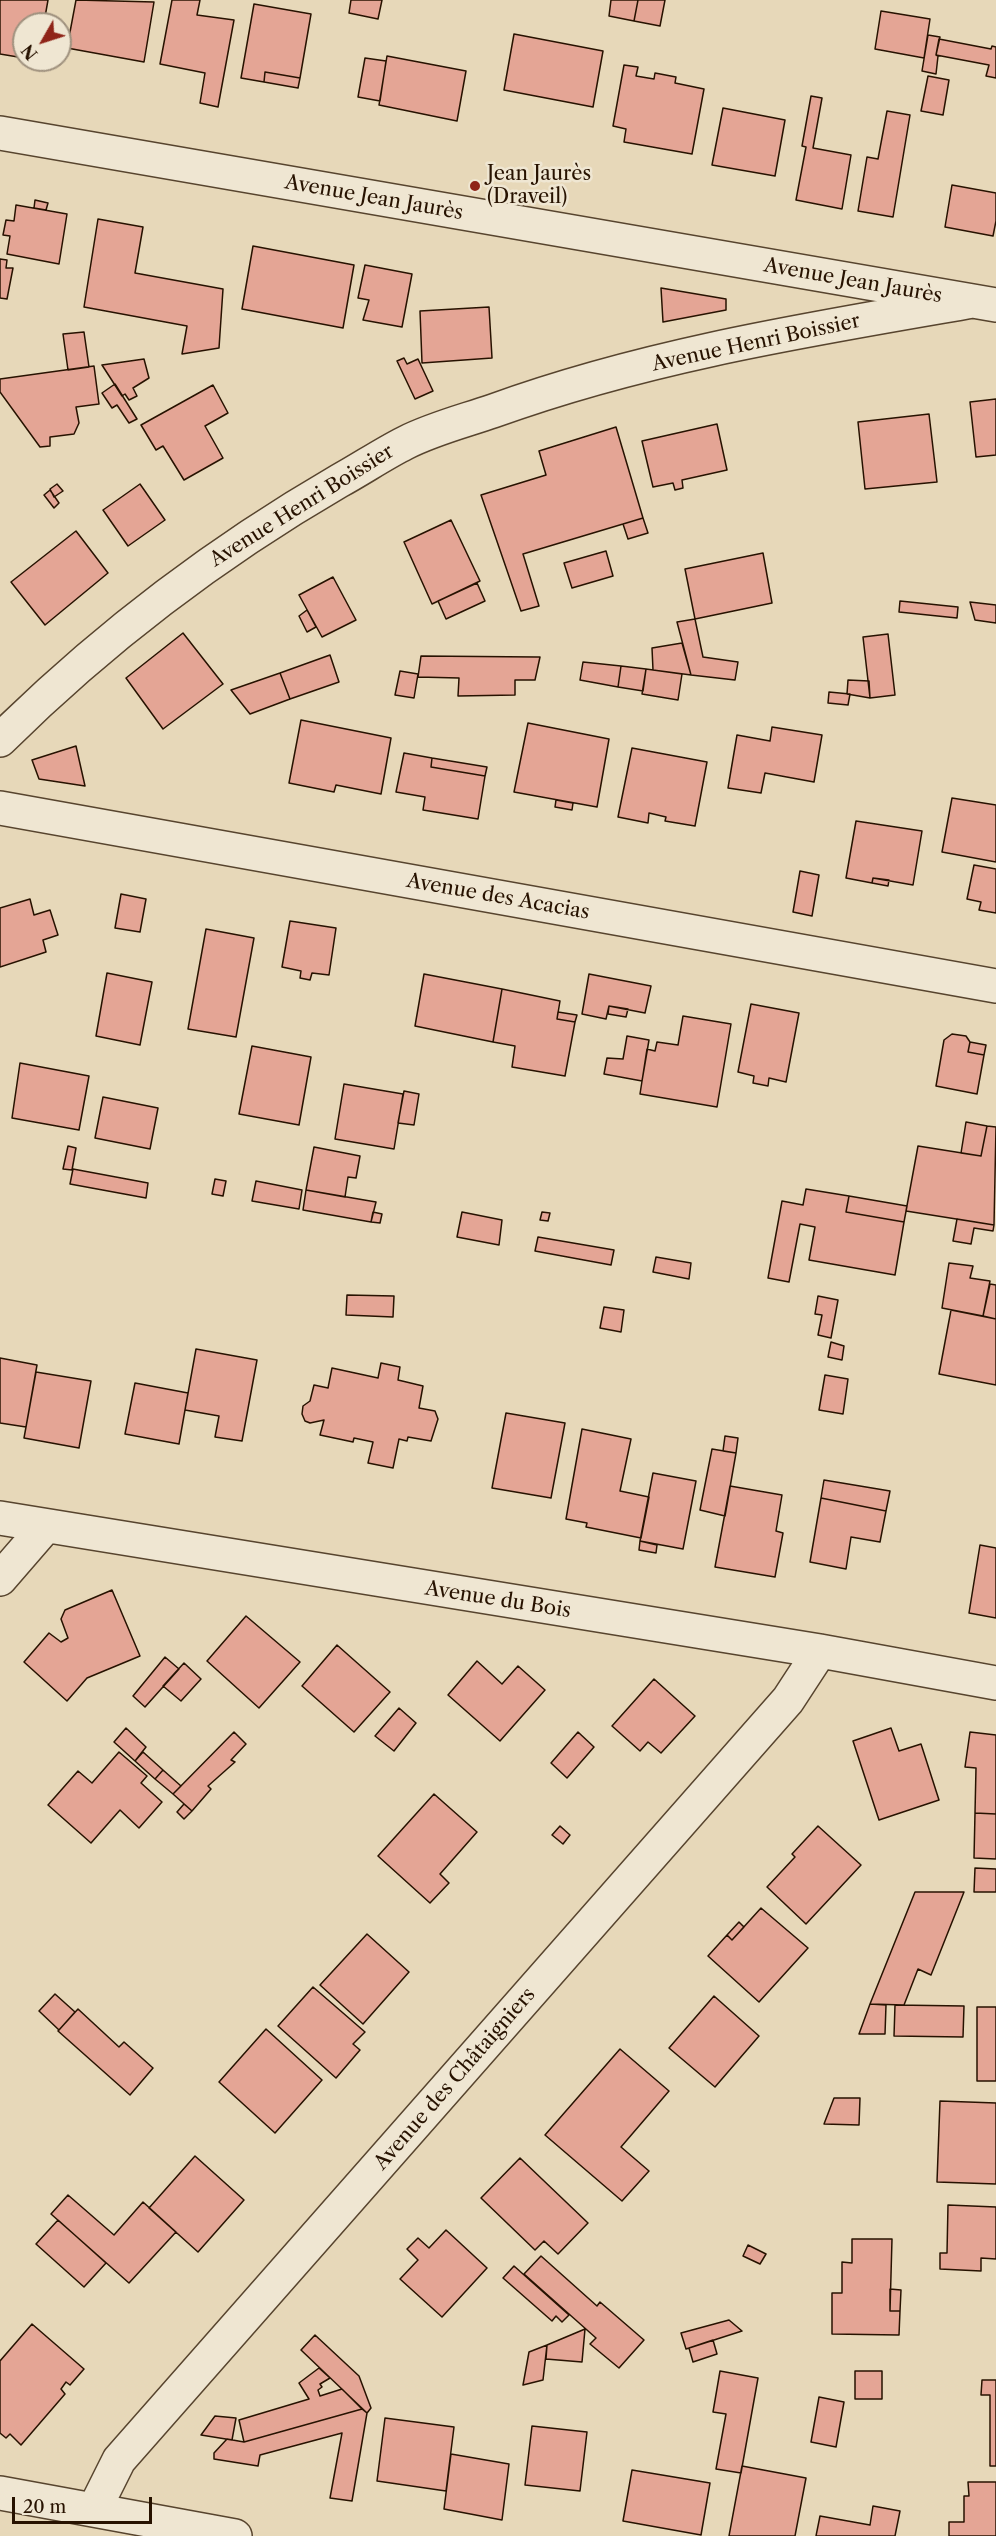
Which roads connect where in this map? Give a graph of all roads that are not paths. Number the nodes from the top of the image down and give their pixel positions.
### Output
1 (0, 133) edge
2 (984, 303) edge
3 (0, 740) edge
4 (0, 808) edge
5 (996, 986) edge
6 (0, 1518) edge
7 (45, 1527) junction
8 (0, 1579) edge
9 (820, 1651) junction
10 (996, 1683) edge
11 (0, 2493) edge
12 (94, 2510) junction
13 (235, 2536) edge

1 - 2 street, Avenue Jean Jaurès
2 - 3 street, Avenue Henri Boissier
4 - 5 street, Avenue des Acacias
6 - 7 street, Avenue du Bois
7 - 8 street
7 - 9 street, Avenue du Bois
9 - 10 street, Avenue du Bois
9 - 12 street, Avenue des Châtaigniers
11 - 12 street
12 - 13 street

